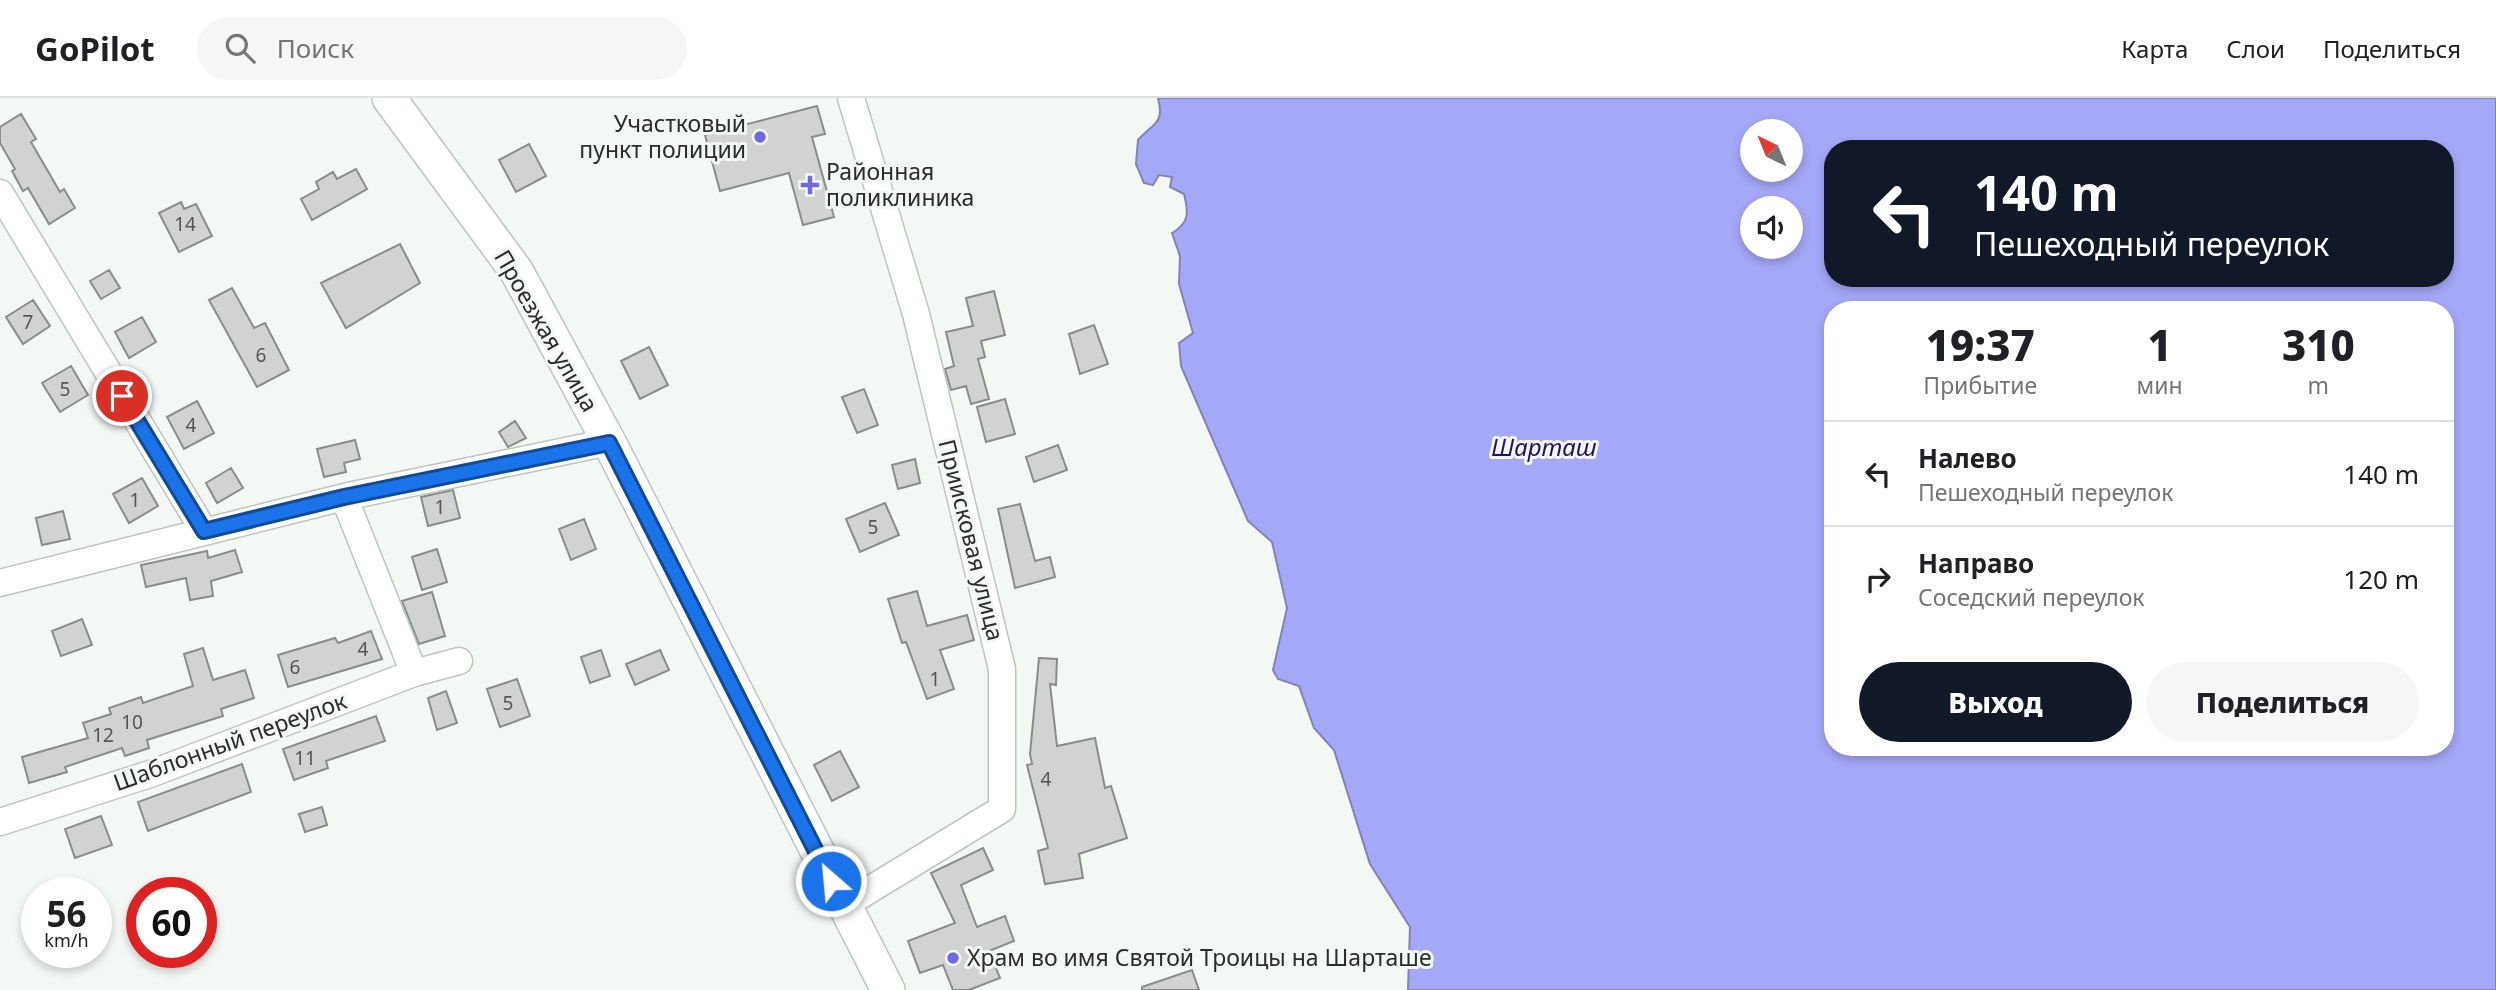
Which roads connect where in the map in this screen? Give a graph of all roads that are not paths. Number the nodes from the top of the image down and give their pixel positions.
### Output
1 (389, 98) edge
2 (851, 98) edge
3 (0, 193) edge
4 (609, 443) junction
5 (344, 497) junction
6 (204, 531) junction
7 (0, 583) edge
8 (459, 661) dead end
9 (414, 673) junction
10 (0, 822) edge
11 (844, 906) junction
12 (888, 990) edge

1 - 4 main road, Проезжая улица
2 - 11 street, Приисковая улица
3 - 6 street
4 - 5 street
4 - 11 main road, Проезжая улица
5 - 6 street
5 - 9 street
6 - 7 street
8 - 9 street, Шаблонный переулок
9 - 10 street, Шаблонный переулок
11 - 12 main road, Проезжая улица

